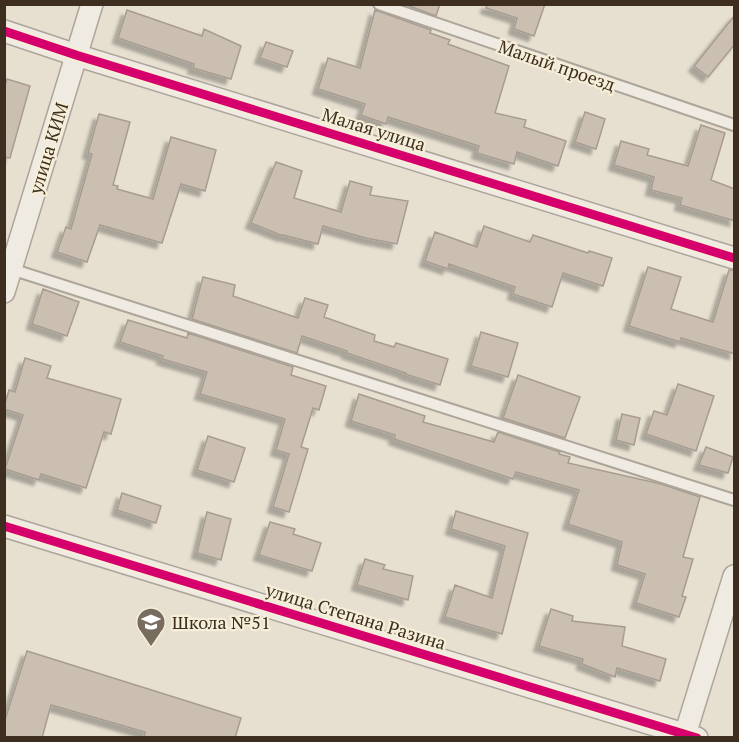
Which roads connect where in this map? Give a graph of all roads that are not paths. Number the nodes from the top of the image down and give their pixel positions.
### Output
1 (92, 4) edge
2 (379, 4) edge
3 (4, 31) edge
4 (76, 55) junction
5 (735, 125) edge
6 (735, 258) edge
7 (11, 269) junction
8 (4, 292) edge
9 (735, 500) edge
10 (4, 526) edge
11 (735, 576) edge
12 (688, 736) edge

1 - 4 street, улица КИМ
2 - 5 lane, Малый проезд
3 - 4 street, Малая улица
4 - 6 street, Малая улица
4 - 7 street, улица КИМ
7 - 8 street, улица КИМ
7 - 9 lane
10 - 12 street, улица Степана Разина
11 - 12 street

